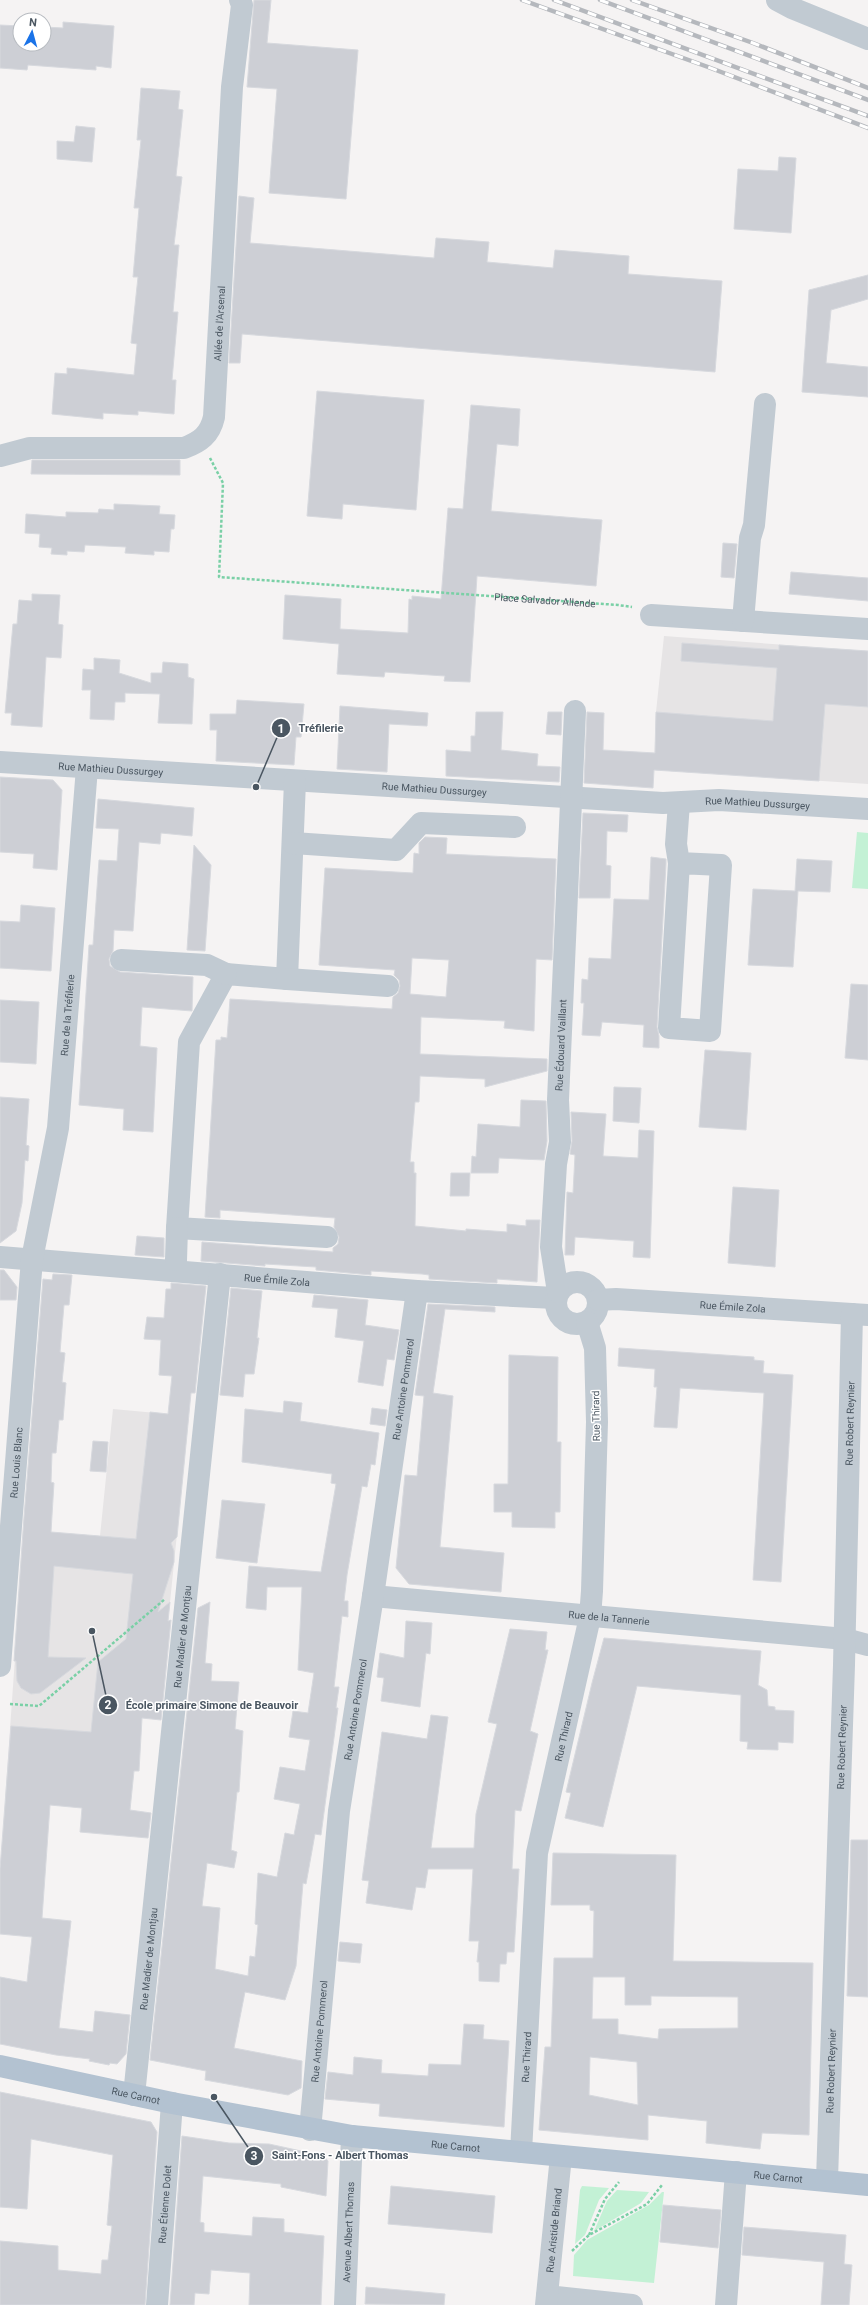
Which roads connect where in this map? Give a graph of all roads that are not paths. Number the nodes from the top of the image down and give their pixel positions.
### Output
1 (240, 0) edge
2 (778, 0) edge
3 (868, 39) edge
4 (765, 404) dead end
5 (0, 456) edge
6 (650, 615) road end
7 (743, 621) junction
8 (868, 629) edge
9 (575, 711) dead end
10 (0, 762) edge
11 (87, 768) junction
12 (296, 781) junction
13 (569, 796) junction
14 (679, 803) junction
15 (868, 809) edge
16 (515, 827) dead end
17 (293, 843) junction
18 (679, 863) junction
19 (121, 960) dead end
20 (226, 974) junction
21 (287, 979) junction
22 (388, 986) dead end
23 (178, 1228) junction
24 (327, 1237) dead end
25 (0, 1257) edge
26 (32, 1259) junction
27 (176, 1260) dead end
28 (220, 1274) junction
29 (417, 1291) junction
30 (557, 1295) junction
31 (598, 1300) junction
32 (860, 1315) edge
33 (587, 1322) junction
34 (373, 1596) junction
35 (590, 1617) junction
36 (845, 1639) junction
37 (868, 1645) edge
38 (0, 1666) edge
39 (0, 2066) edge
40 (134, 2095) junction
41 (172, 2103) junction
42 (310, 2130) junction
43 (352, 2136) junction
44 (522, 2152) junction
45 (561, 2156) junction
46 (736, 2172) junction
47 (828, 2180) junction
48 (868, 2185) edge
49 (546, 2300) edge
50 (157, 2305) edge
51 (345, 2305) edge
52 (632, 2305) edge
53 (726, 2305) edge

1 - 5 street, Allée de l'Arsenal
2 - 3 street
4 - 7 street
6 - 7 street
7 - 8 street
9 - 13 street, Rue Édouard Vaillant
10 - 11 street, Rue Mathieu Dussurgey
11 - 12 street, Rue Mathieu Dussurgey
11 - 26 street, Rue de la Tréfilerie
12 - 13 street, Rue Mathieu Dussurgey
12 - 17 street
13 - 14 street, Rue Mathieu Dussurgey
13 - 30 street, Rue Édouard Vaillant
14 - 15 street, Rue Mathieu Dussurgey
14 - 18 street
16 - 17 street
17 - 21 street
18 - 18 street
19 - 20 street
20 - 21 street
20 - 23 street
21 - 22 street
23 - 24 street
23 - 27 street
25 - 26 street, Rue Émile Zola
26 - 28 street, Rue Émile Zola
26 - 38 street, Rue Louis Blanc
28 - 29 street, Rue Émile Zola
28 - 40 street, Rue Madier de Montjau
29 - 30 street, Rue Émile Zola
29 - 34 street, Rue Antoine Pommerol
30 - 31 street
30 - 33 street
31 - 32 street, Rue Émile Zola
31 - 33 street
32 - 36 street, Rue Robert Reynier
33 - 35 street, Rue Thirard
34 - 35 street, Rue de la Tannerie
34 - 42 street, Rue Antoine Pommerol
35 - 36 street, Rue de la Tannerie
35 - 44 street, Rue Thirard
36 - 37 street, Rue de la Tannerie
36 - 47 street, Rue Robert Reynier
39 - 40 main road, Rue Carnot
40 - 41 main road, Rue Carnot
41 - 42 main road, Rue Carnot
41 - 50 street, Rue Étienne Dolet
42 - 43 main road, Rue Carnot
43 - 44 main road, Rue Carnot
43 - 51 street, Avenue Albert Thomas
44 - 45 main road, Rue Carnot
45 - 46 main road, Rue Carnot
45 - 49 street, Rue Aristide Briand
46 - 47 main road, Rue Carnot
46 - 53 street
47 - 48 main road, Rue Carnot
49 - 52 street

